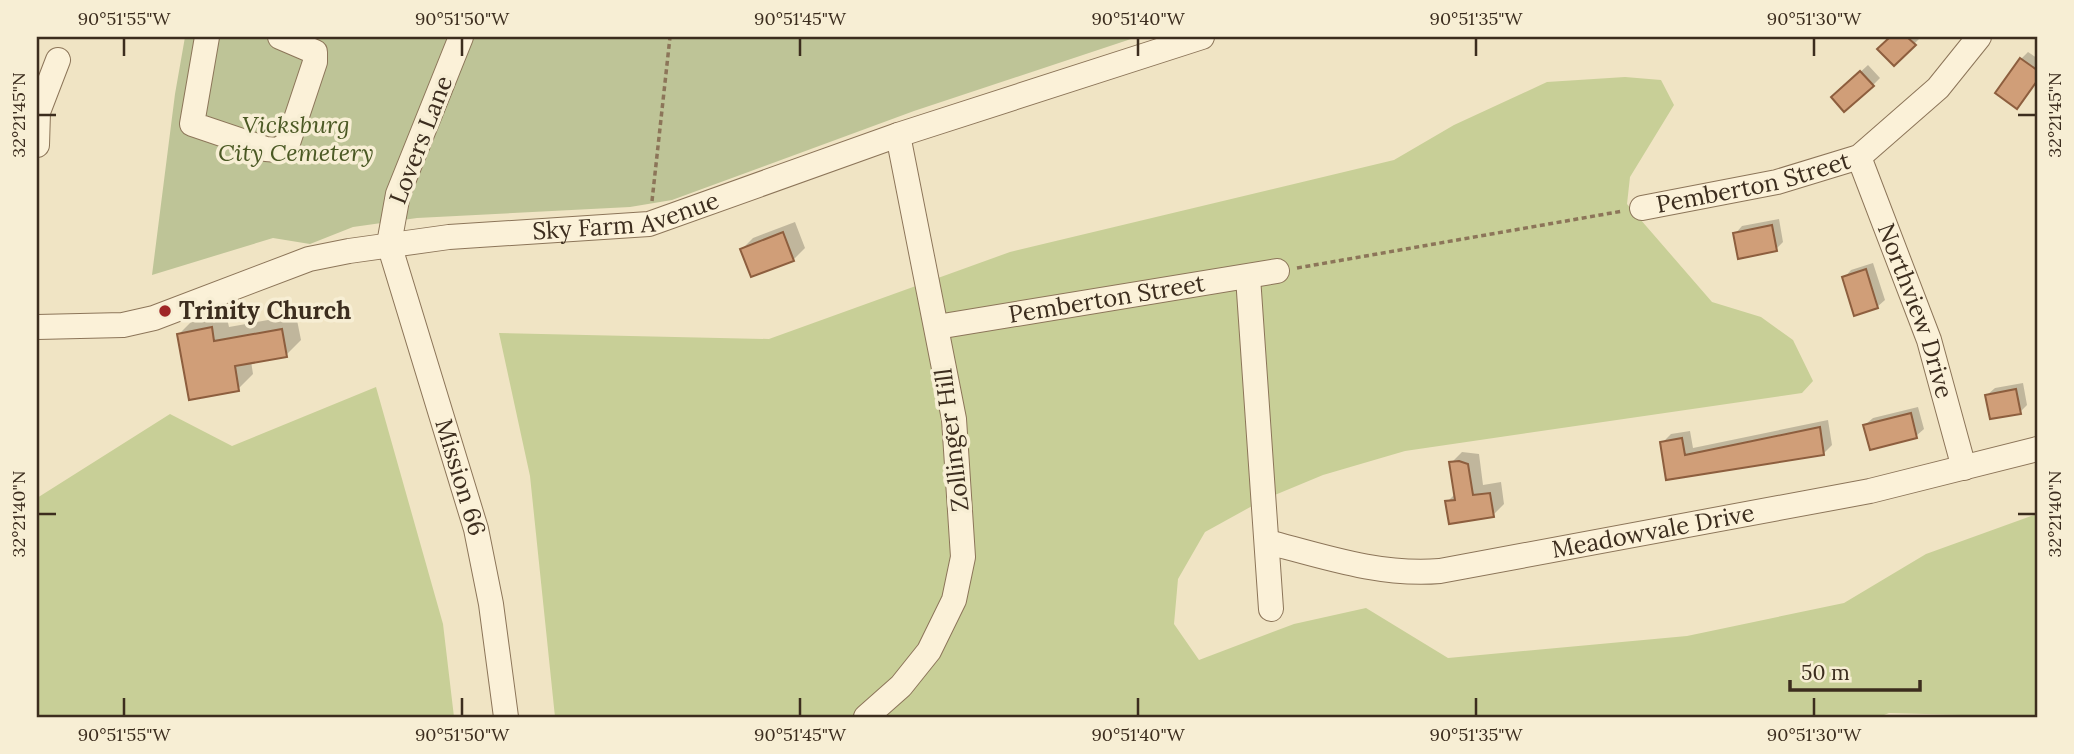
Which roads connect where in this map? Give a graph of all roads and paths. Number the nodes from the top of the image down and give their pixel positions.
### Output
1 (207, 37) edge
2 (280, 37) edge
3 (461, 37) edge
4 (670, 37) edge
5 (1202, 37) edge
6 (1979, 37) edge
7 (58, 60) dead end
8 (898, 135) junction
9 (37, 145) edge
10 (1859, 157) junction
11 (1642, 208) joint
12 (649, 223) junction
13 (389, 244) junction
14 (1277, 271) joint
15 (1248, 277) junction
16 (37, 327) edge
17 (937, 327) junction
18 (2037, 449) edge
19 (1964, 468) junction
20 (1268, 542) junction
21 (1271, 609) dead end
22 (506, 717) edge
23 (866, 717) edge

1 - 2 street
3 - 13 street, Lovers Lane
4 - 12 path
5 - 8 street, Sky Farm Avenue
6 - 10 street, Pemberton Street
7 - 9 street
8 - 12 street, Sky Farm Avenue
8 - 17 street, Zollinger Hill
10 - 11 street, Pemberton Street
10 - 19 street, Northview Drive
11 - 14 path
12 - 13 street, Sky Farm Avenue
13 - 16 street, Sky Farm Avenue
13 - 22 street, Mission 66
14 - 15 street, Pemberton Street
15 - 17 street, Pemberton Street
15 - 20 street
17 - 23 street, Zollinger Hill
18 - 19 street, Meadowvale Drive
19 - 20 street, Meadowvale Drive
20 - 21 street

